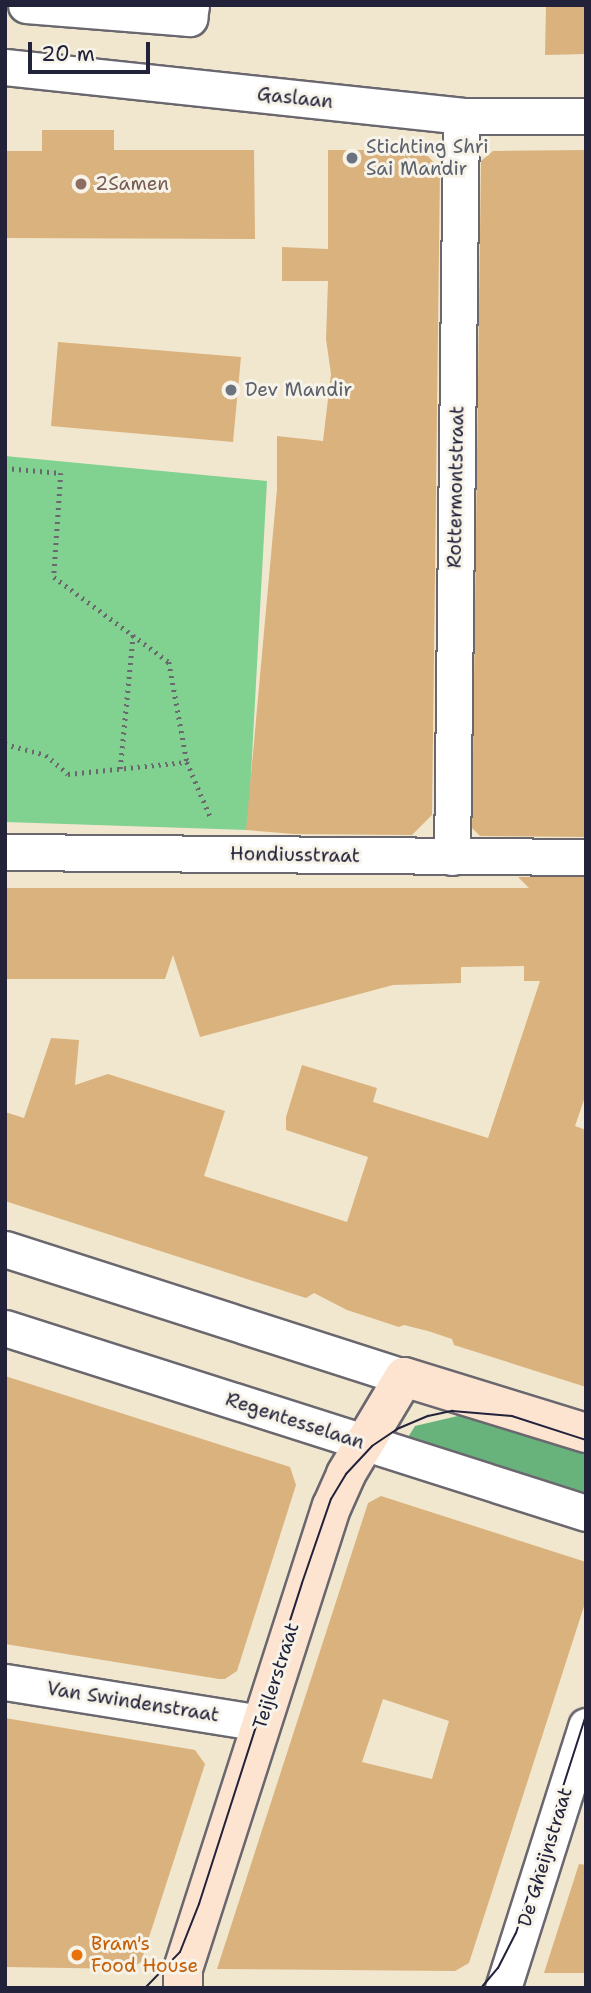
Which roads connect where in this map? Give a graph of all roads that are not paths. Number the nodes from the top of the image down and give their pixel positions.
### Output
1 (191, 5) edge
2 (45, 6) edge
3 (5, 66) edge
4 (461, 116) junction
5 (586, 116) edge
6 (5, 852) edge
7 (452, 857) junction
8 (586, 857) edge
9 (5, 1249) edge
10 (5, 1328) edge
11 (404, 1377) junction
12 (586, 1433) edge
13 (363, 1443) junction
14 (586, 1513) edge
15 (5, 1682) edge
16 (261, 1723) junction
17 (586, 1726) edge
18 (183, 1988) edge
19 (503, 1988) edge

1 - 2 street
3 - 4 street, Gaslaan
4 - 5 street, Gaslaan
4 - 7 street, Rottermontstraat
6 - 7 street, Hondiusstraat
7 - 8 street, Hondiusstraat
9 - 11 street
10 - 13 street, Regentesselaan
11 - 12 street
11 - 13 street, Teijlerstraat
13 - 14 street, Regentesselaan
13 - 16 street, Teijlerstraat
15 - 16 street, Van Swindenstraat
16 - 18 street, Teijlerstraat
17 - 19 street, De Gheijnstraat

